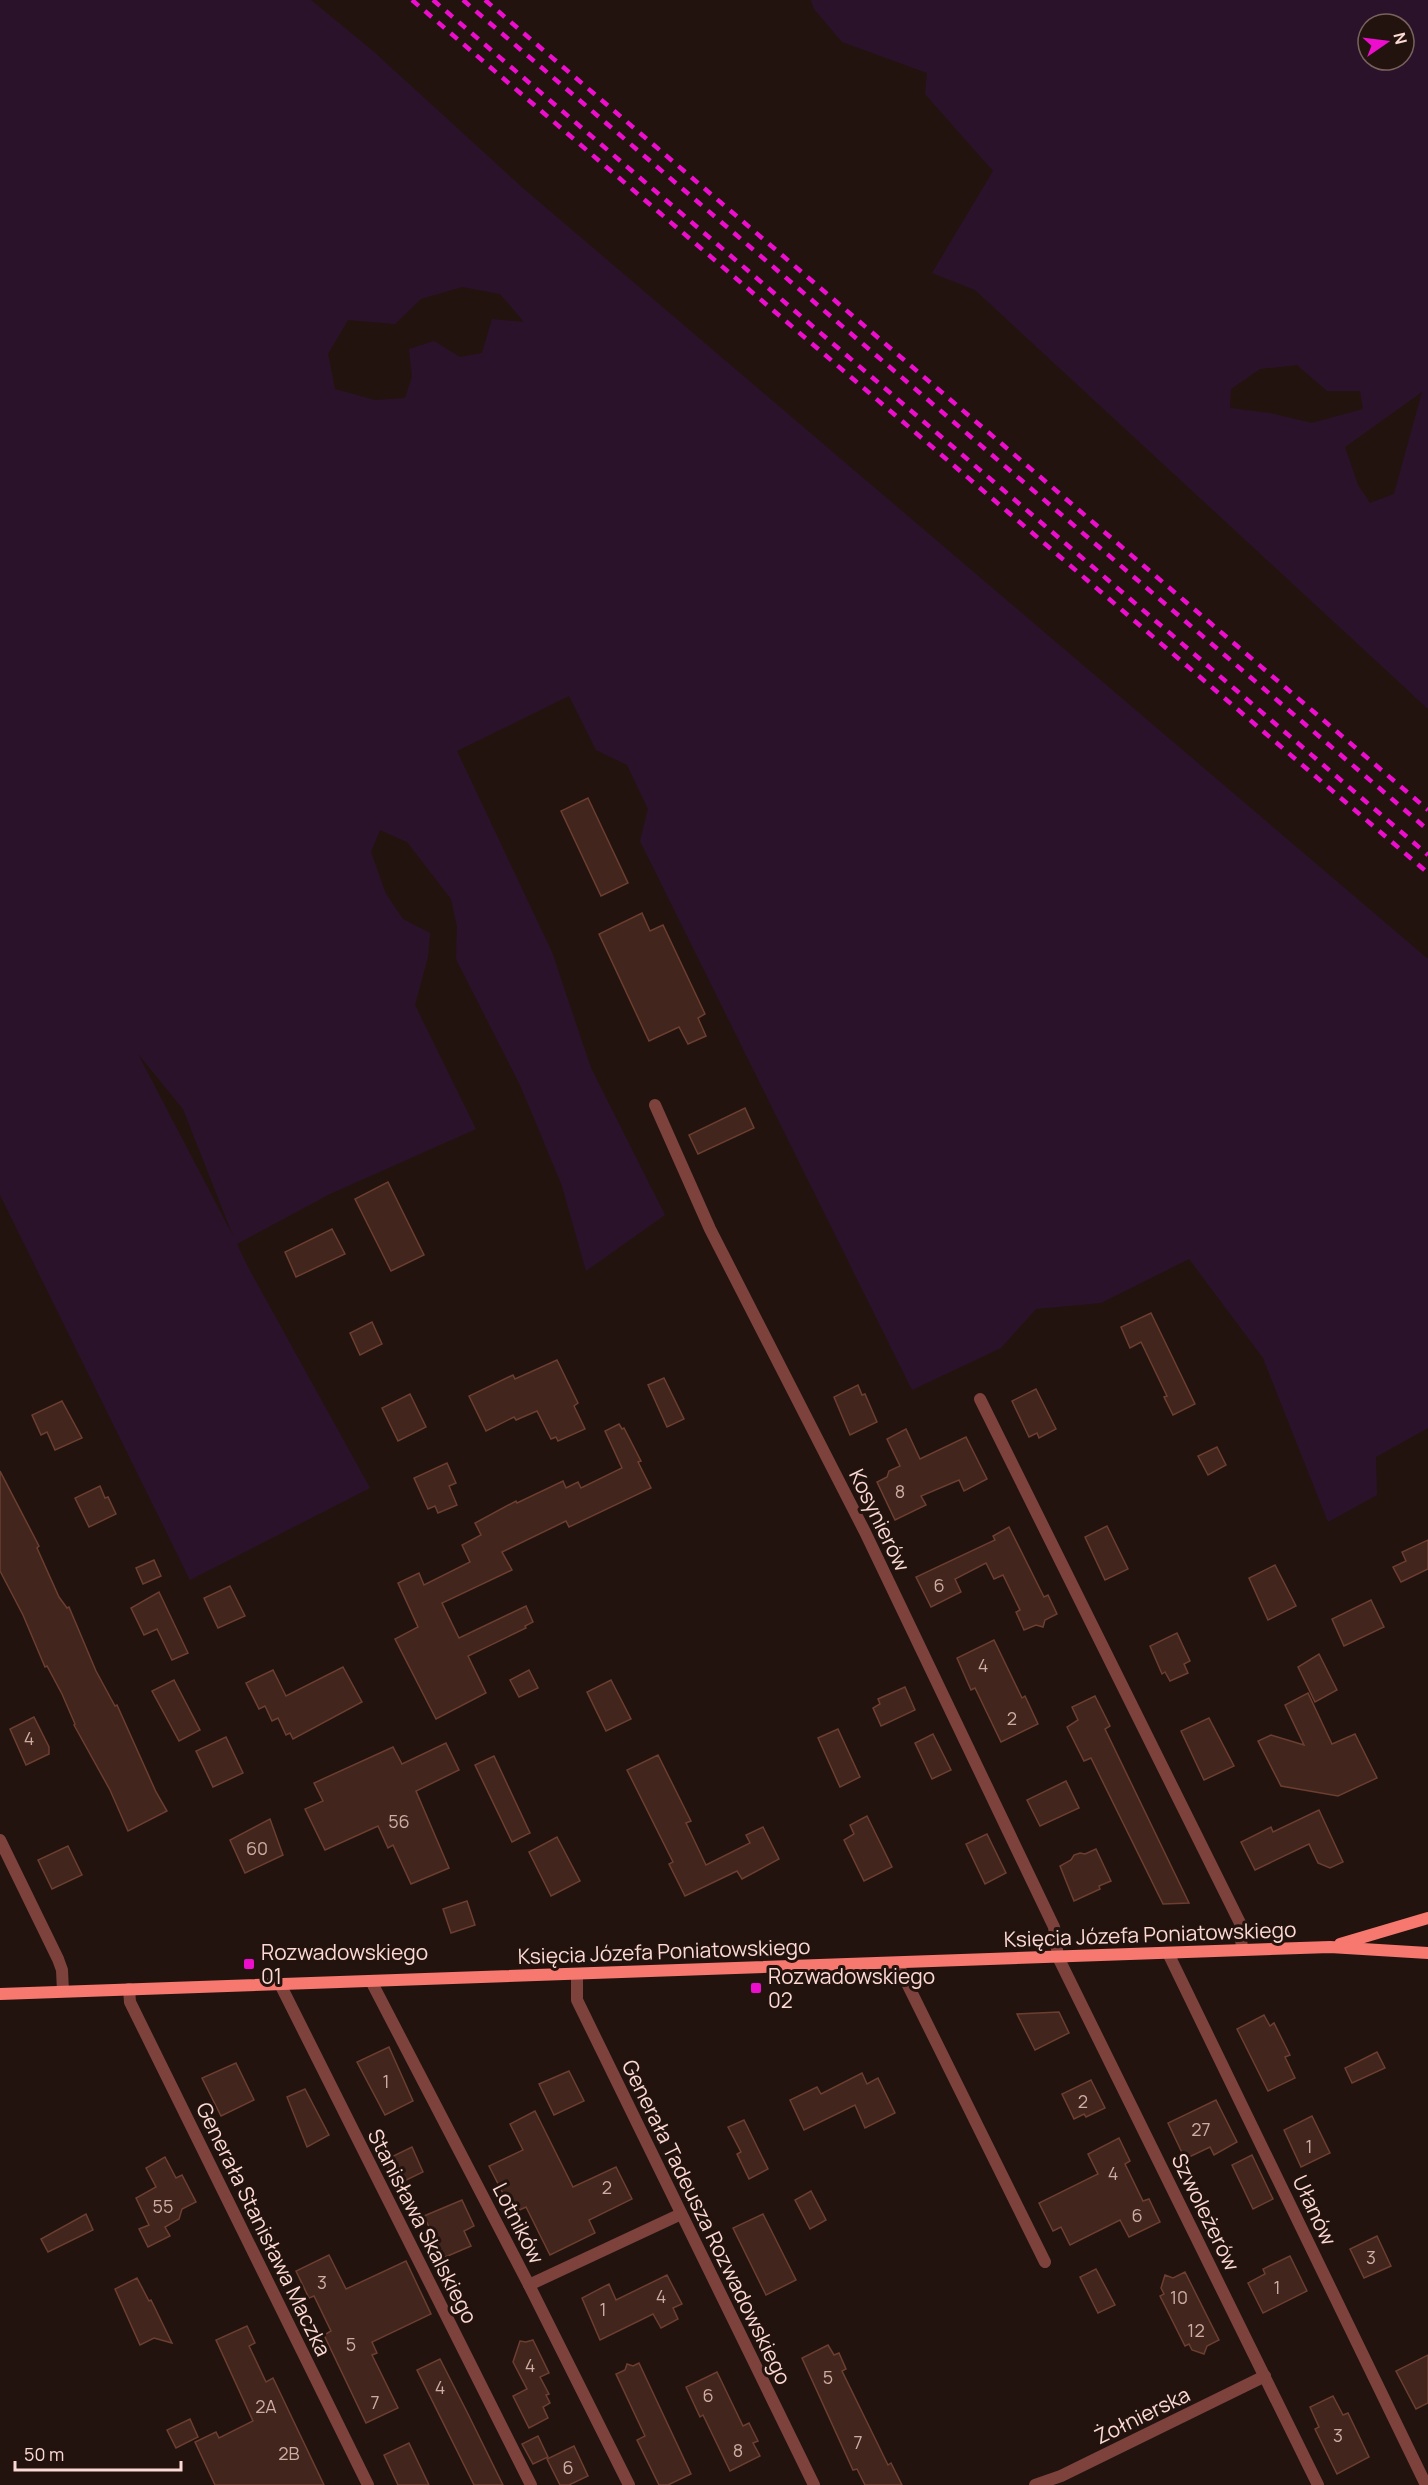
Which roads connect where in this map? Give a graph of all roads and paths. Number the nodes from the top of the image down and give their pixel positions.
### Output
1 (655, 1105) dead end
2 (980, 1399) dead end
3 (0, 1840) edge
4 (1428, 1918) edge
5 (1428, 1924) edge
6 (1428, 1929) edge
7 (1330, 1947) junction
8 (1242, 1950) junction
9 (1168, 1953) junction
10 (1428, 1953) edge
11 (1058, 1957) junction
12 (897, 1963) junction
13 (577, 1974) junction
14 (371, 1981) junction
15 (280, 1984) junction
16 (129, 1989) junction
17 (63, 1991) junction
18 (0, 1994) edge
19 (681, 2214) junction
20 (1045, 2262) dead end
21 (529, 2285) junction
22 (1265, 2376) junction
23 (368, 2485) edge
24 (531, 2485) edge
25 (629, 2485) edge
26 (814, 2485) edge
27 (1035, 2485) edge
28 (1318, 2485) edge
29 (1426, 2485) edge

1 - 11 street, Kosynierów
2 - 8 street
3 - 17 street
4 - 7 street, Księcia Józefa Poniatowskiego
5 - 6 street
7 - 8 street, Księcia Józefa Poniatowskiego
7 - 10 street, Księcia Józefa Poniatowskiego
8 - 9 street, Księcia Józefa Poniatowskiego
9 - 11 street, Księcia Józefa Poniatowskiego
9 - 29 street, Ułanów
11 - 12 street, Księcia Józefa Poniatowskiego
11 - 22 street, Szwoleżerów
12 - 13 street, Księcia Józefa Poniatowskiego
12 - 20 street
13 - 14 street, Księcia Józefa Poniatowskiego
13 - 19 street, Generała Tadeusza Rozwadowskiego
14 - 15 street, Księcia Józefa Poniatowskiego
14 - 21 street, Lotników
15 - 16 street, Księcia Józefa Poniatowskiego
15 - 24 street, Stanisława Skalskiego
16 - 17 street, Księcia Józefa Poniatowskiego
16 - 23 street, Generała Stanisława Maczka
17 - 18 street, Księcia Józefa Poniatowskiego
19 - 21 street
19 - 26 street, Generała Tadeusza Rozwadowskiego
21 - 25 street, Lotników
22 - 27 street, Żołnierska
22 - 28 street, Szwoleżerów

